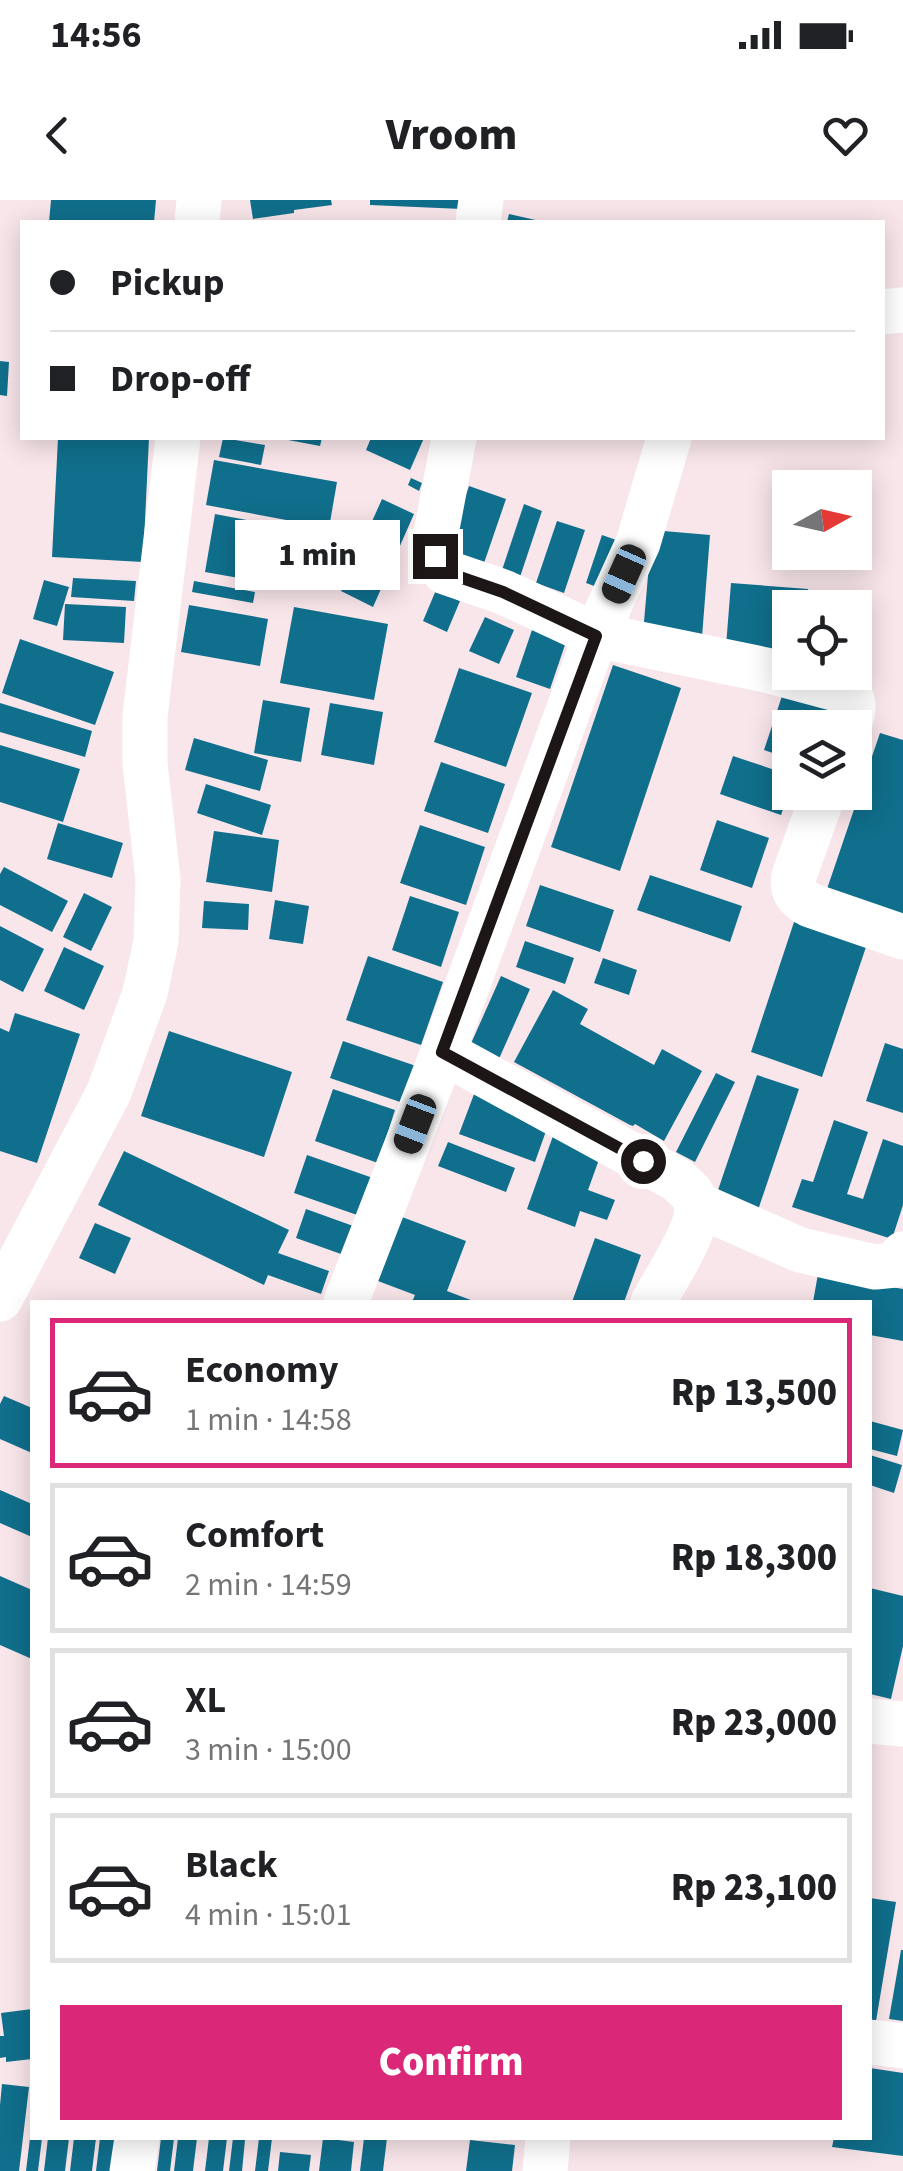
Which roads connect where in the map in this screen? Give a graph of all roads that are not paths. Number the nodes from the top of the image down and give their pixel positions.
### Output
1 (178, 440) edge
2 (454, 440) edge
3 (668, 440) edge
4 (596, 636) junction
5 (854, 710) edge
6 (818, 810) edge
7 (903, 937) edge
8 (442, 1052) junction
9 (696, 1204) junction
10 (903, 1254) edge
11 (0, 1299) edge
12 (347, 1300) edge
13 (654, 1300) edge
14 (872, 1720) edge
15 (903, 1724) edge
16 (872, 2042) edge
17 (903, 2046) edge
18 (137, 2140) edge
19 (548, 2140) edge
20 (132, 2171) edge
21 (544, 2171) edge

1 - 11 street
2 - 4 street
3 - 4 street
4 - 5 street
4 - 8 street
6 - 7 street
8 - 9 street
8 - 12 street
9 - 10 street
9 - 13 street
14 - 15 street
16 - 17 street
18 - 20 street
19 - 21 street

